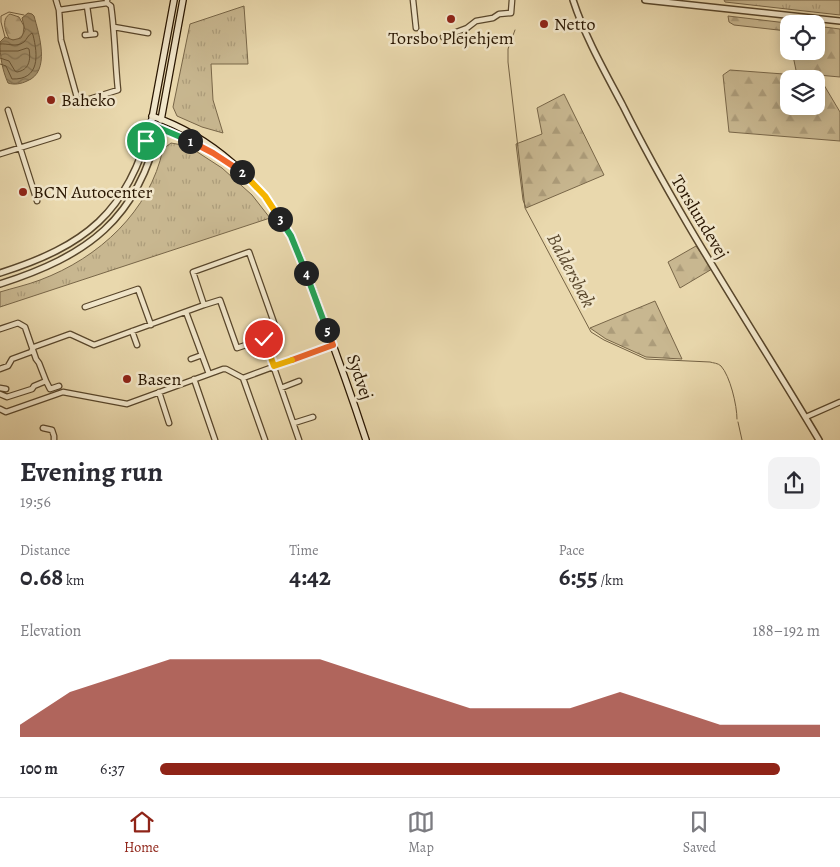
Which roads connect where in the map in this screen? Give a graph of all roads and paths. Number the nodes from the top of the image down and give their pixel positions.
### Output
1 (56, 0) edge
2 (174, 0) edge
3 (183, 0) edge
4 (414, 0) edge
5 (512, 0) edge
6 (573, 0) edge
7 (645, 0) edge
8 (107, 2) edge
9 (695, 3) edge
10 (87, 6) junction
11 (59, 10) junction
12 (840, 21) edge
13 (114, 27) junction
14 (416, 28) dead end
15 (148, 33) dead end
16 (90, 34) dead end
17 (444, 37) dead end
18 (8, 110) dead end
19 (152, 116) junction
20 (162, 119) junction
21 (150, 124) junction
22 (160, 127) junction
23 (58, 136) dead end
24 (20, 148) junction
25 (0, 154) edge
26 (238, 169) junction
27 (37, 201) dead end
28 (0, 273) edge
29 (0, 284) edge
30 (204, 305) junction
31 (86, 307) dead end
32 (186, 312) junction
33 (151, 325) junction
34 (0, 329) edge
35 (132, 331) junction
36 (264, 339) junction
37 (138, 345) dead end
38 (333, 345) junction
39 (33, 349) junction
40 (202, 355) junction
41 (191, 359) dead end
42 (274, 366) junction
43 (0, 369) edge
44 (209, 374) junction
45 (243, 378) junction
46 (194, 379) junction
47 (46, 381) junction
48 (299, 381) dead end
49 (59, 386) dead end
50 (0, 388) edge
51 (281, 388) junction
52 (6, 389) dead end
53 (159, 392) junction
54 (0, 394) edge
55 (840, 402) edge
56 (0, 410) edge
57 (313, 417) dead end
58 (806, 417) junction
59 (162, 421) dead end
60 (294, 423) junction
61 (43, 428) dead end
62 (54, 440) edge
63 (215, 440) edge
64 (265, 440) edge
65 (299, 440) edge
66 (366, 440) edge
67 (819, 440) edge

1 - 11 street
2 - 19 main road
3 - 20 main road
4 - 14 street
5 - 17 street
6 - 58 street, Torslundevej
7 - 9 street
8 - 10 street
8 - 13 street
9 - 12 street
10 - 11 street
10 - 16 street
11 - 13 street
13 - 15 street
18 - 24 street
19 - 20 main road, Sydvej
19 - 21 main road
20 - 22 main road
20 - 26 main road, Sydvej
21 - 22 main road, Sydvej
21 - 28 street
22 - 26 main road, Sydvej
22 - 29 street
23 - 24 street
24 - 25 street
24 - 27 street
26 - 38 main road, Sydvej
30 - 32 street
30 - 36 street
30 - 36 street
31 - 33 street
32 - 33 street
32 - 40 street
33 - 35 street
34 - 39 street
35 - 37 street
35 - 39 street
36 - 42 street
38 - 42 street
38 - 66 main road, Sydvej
39 - 43 street
39 - 47 street
40 - 41 street
40 - 44 street
42 - 45 street
42 - 51 street
44 - 45 street
44 - 46 street
45 - 64 street
46 - 53 street
46 - 63 street
47 - 49 street
47 - 54 street
48 - 51 street
50 - 52 street
51 - 60 street
53 - 56 street
53 - 59 street
55 - 58 street
57 - 60 street
58 - 67 street, Torslundevej
60 - 65 street
61 - 62 street

